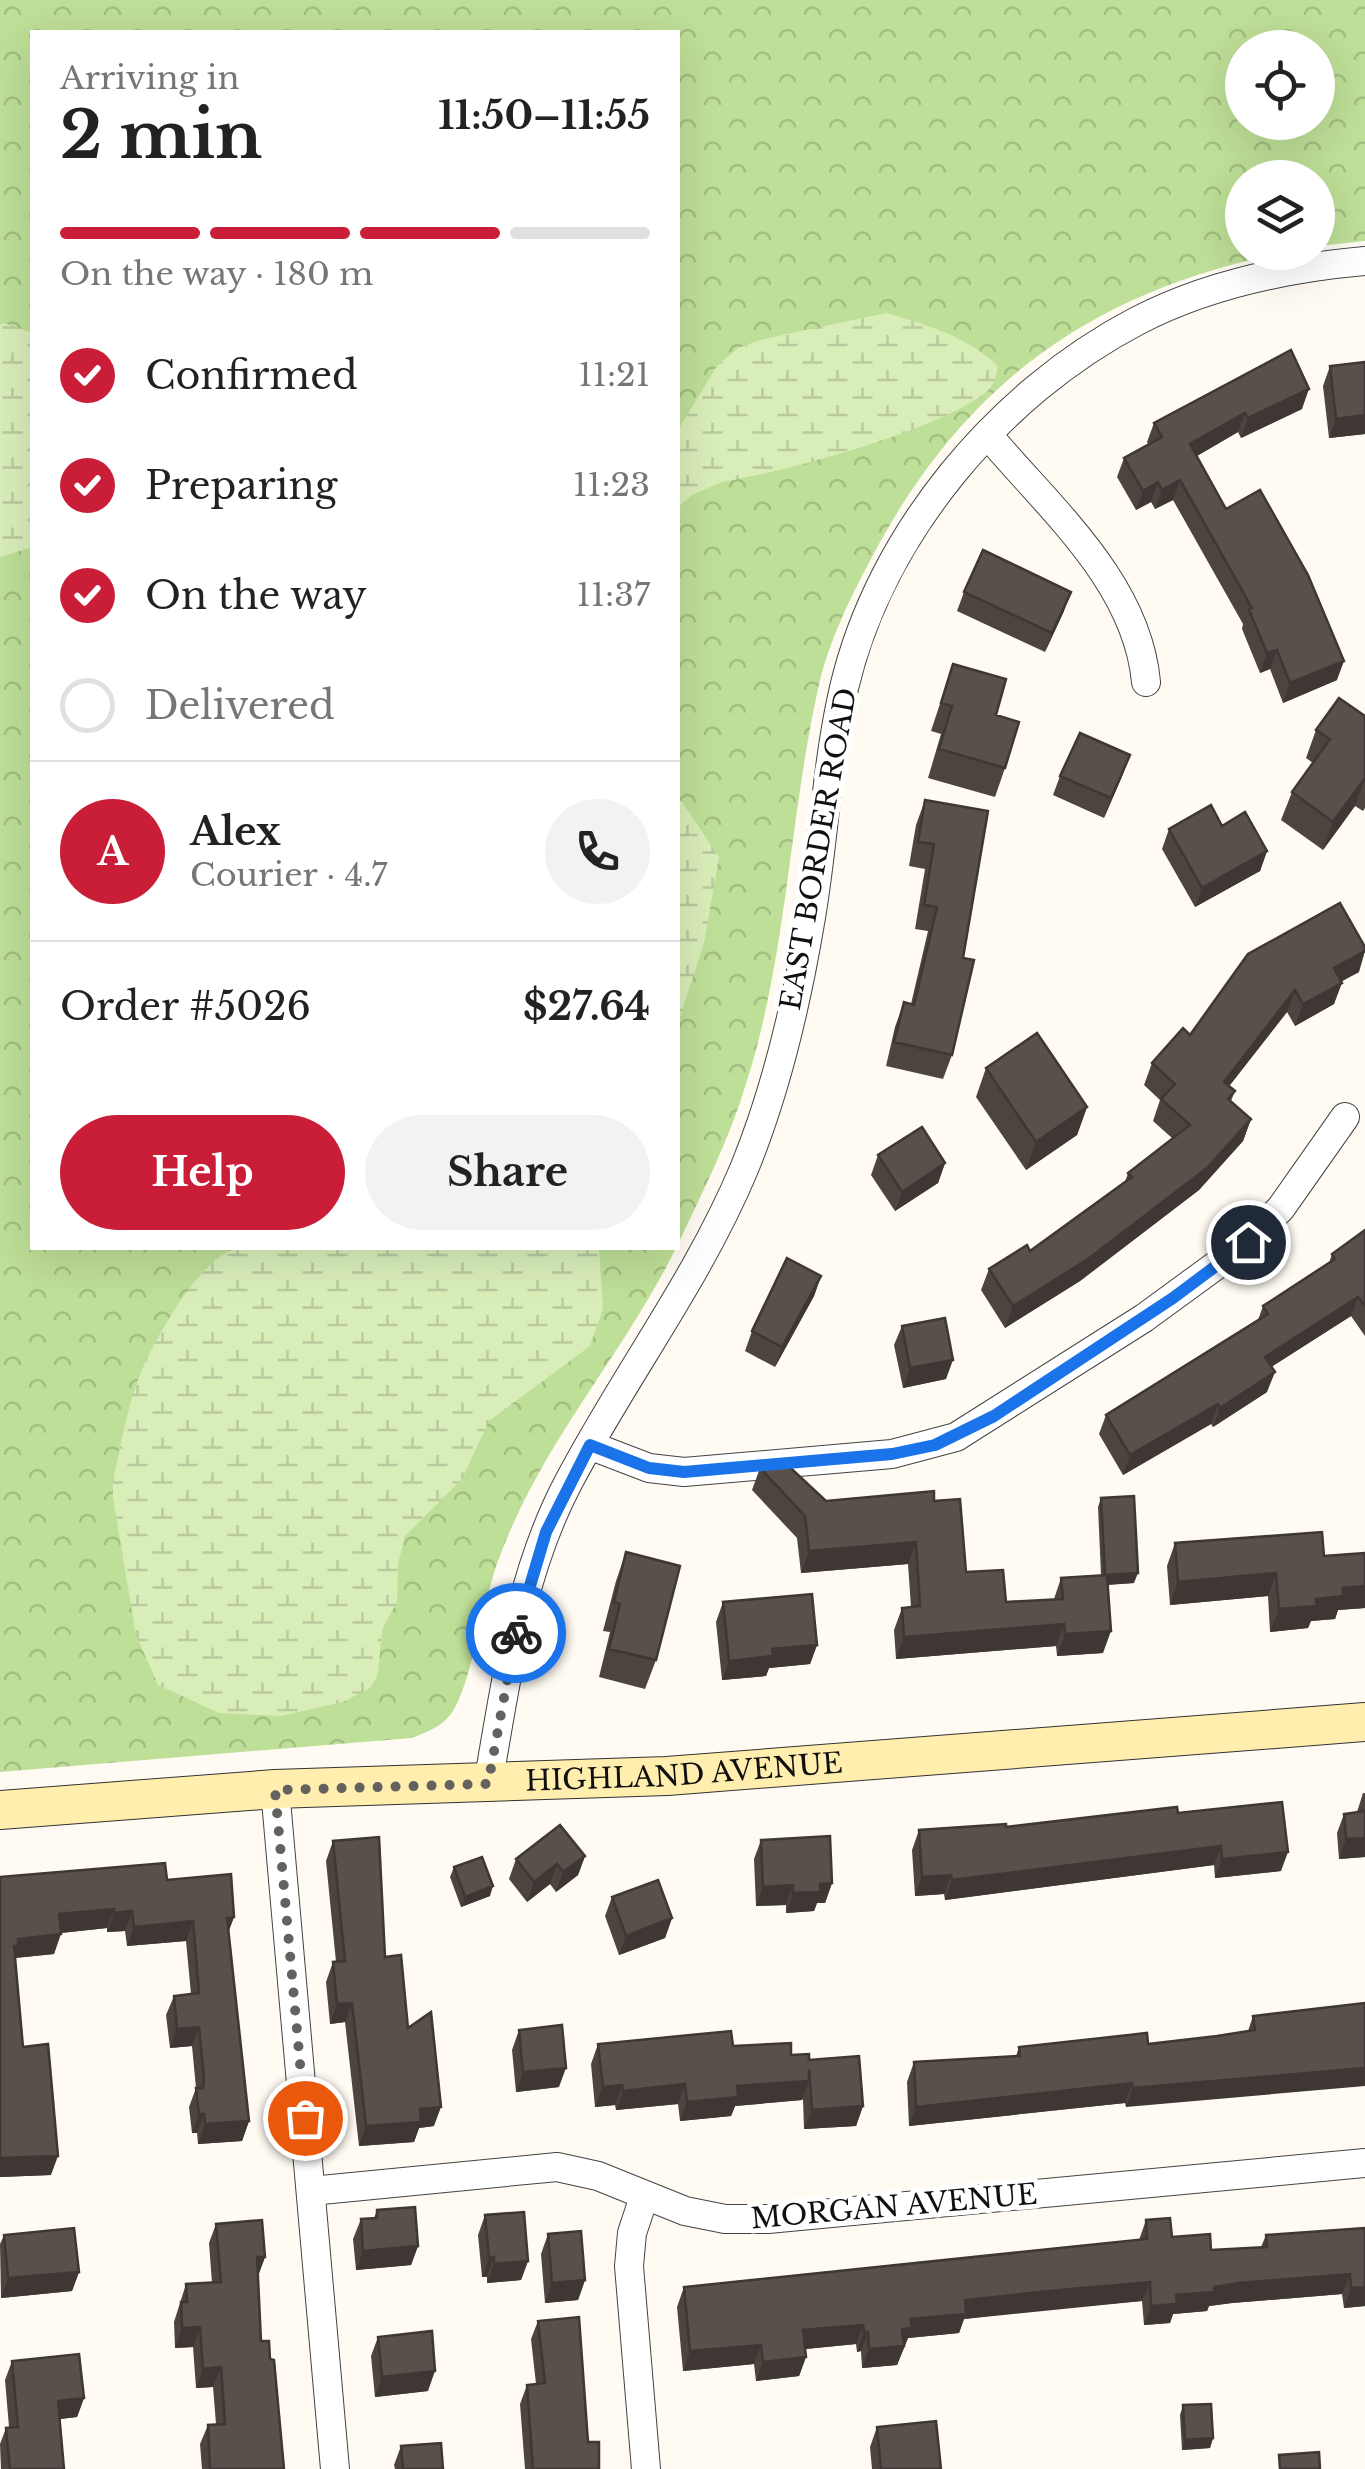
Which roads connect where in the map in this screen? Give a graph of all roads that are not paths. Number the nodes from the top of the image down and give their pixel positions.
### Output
1 (1365, 261) edge
2 (988, 435) junction
3 (1146, 682) dead end
4 (1346, 1117) dead end
5 (590, 1445) junction
6 (1365, 1722) edge
7 (488, 1784) junction
8 (275, 1790) junction
9 (0, 1810) edge
10 (1365, 2163) edge
11 (312, 2191) junction
12 (644, 2197) junction
13 (335, 2469) edge
14 (646, 2469) edge

1 - 2 street, EAST BORDER ROAD
2 - 3 street
2 - 5 street, EAST BORDER ROAD
4 - 5 street
5 - 7 street, EAST BORDER ROAD
6 - 7 main road, HIGHLAND AVENUE
7 - 8 main road, HIGHLAND AVENUE
8 - 9 main road, HIGHLAND AVENUE
8 - 11 street
10 - 12 street, MORGAN AVENUE
11 - 12 street, MORGAN AVENUE
11 - 13 street
12 - 14 street

